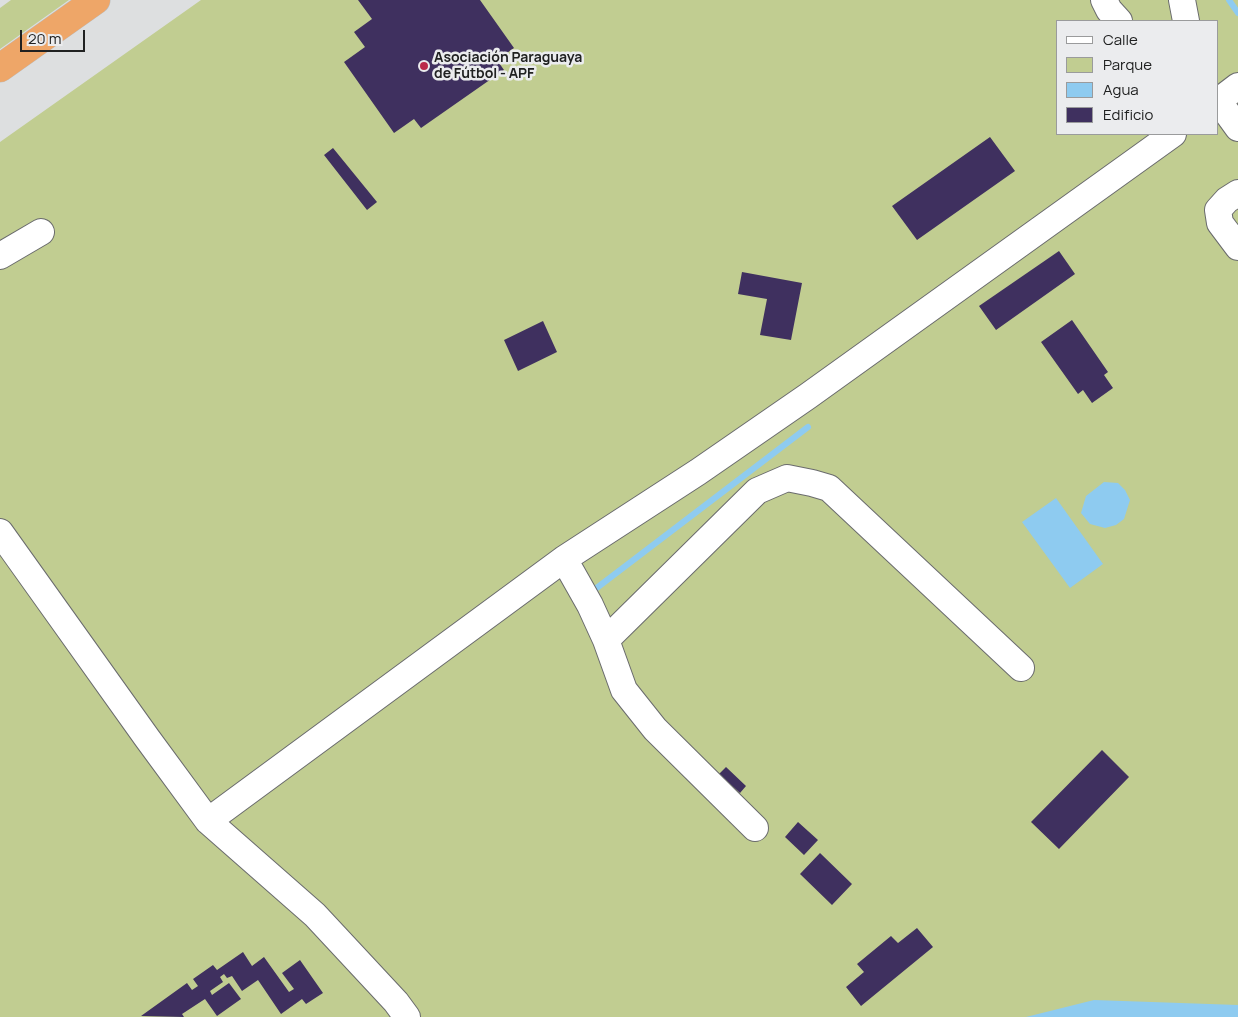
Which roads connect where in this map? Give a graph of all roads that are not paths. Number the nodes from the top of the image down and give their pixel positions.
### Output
1 (96, 0) edge
2 (1104, 0) edge
3 (1182, 0) edge
4 (1118, 20) edge
5 (1186, 20) edge
6 (0, 68) edge
7 (1222, 97) edge
8 (1238, 128) edge
9 (1172, 135) edge
10 (1238, 193) edge
11 (41, 232) dead end
12 (1238, 247) edge
13 (0, 256) edge
14 (0, 532) edge
15 (564, 559) junction
16 (606, 640) junction
17 (1021, 668) dead end
18 (208, 821) junction
19 (755, 828) dead end
20 (407, 1017) edge

1 - 6 highway
2 - 4 lane
3 - 5 lane
7 - 8 lane
9 - 15 lane
10 - 12 lane
11 - 13 lane
14 - 18 lane
15 - 16 lane
15 - 18 lane
16 - 17 lane
16 - 19 lane
18 - 20 lane

